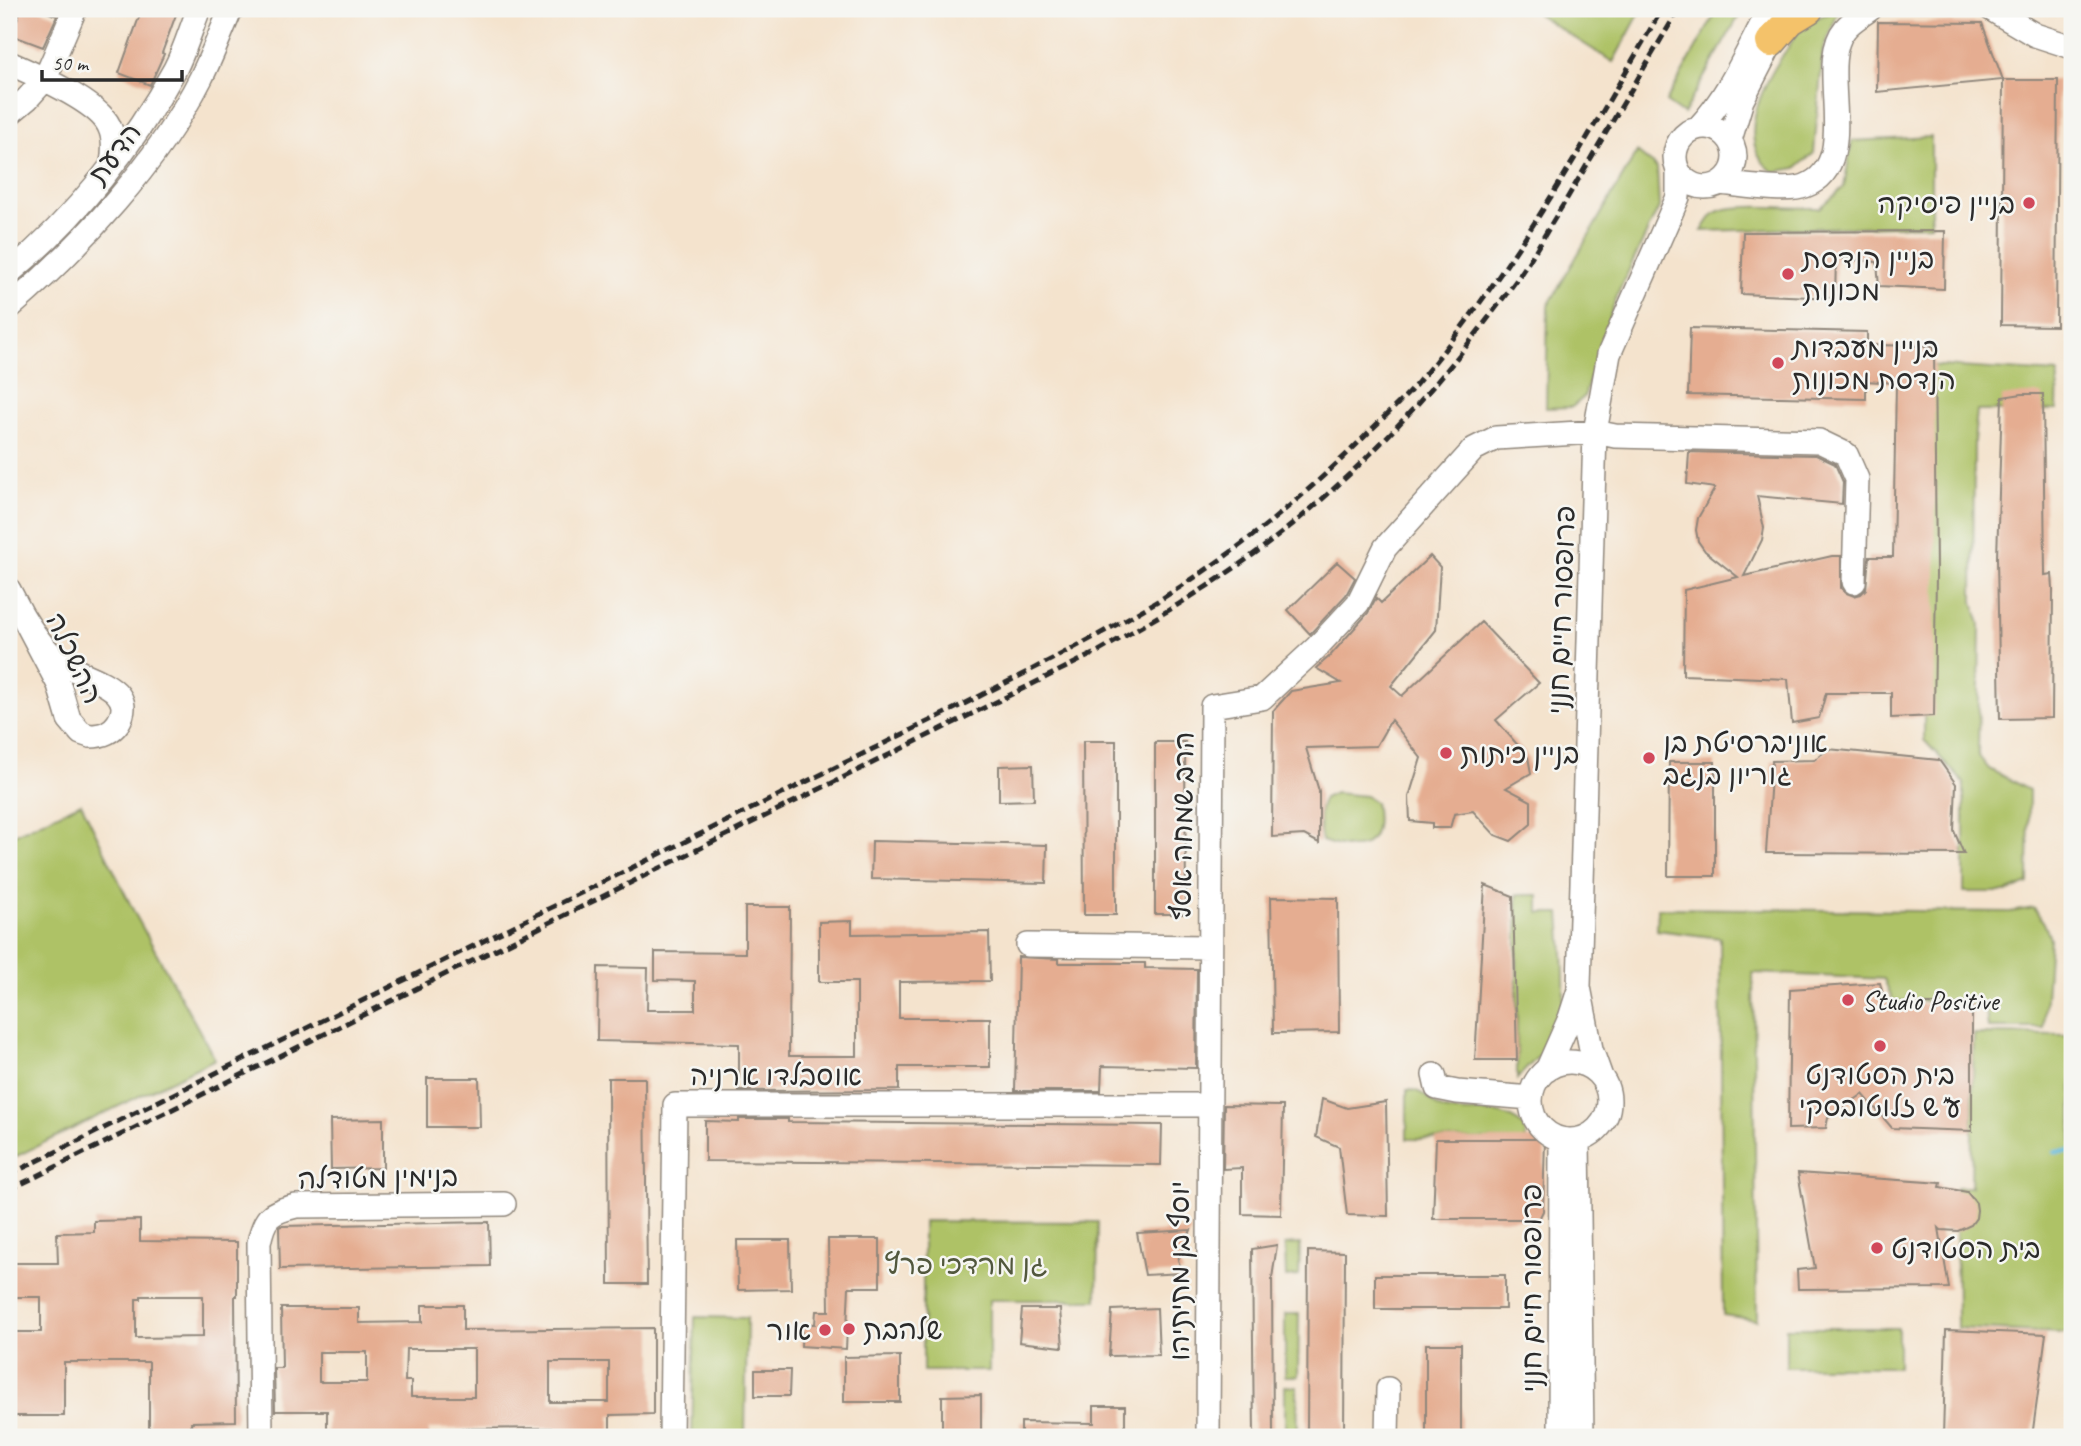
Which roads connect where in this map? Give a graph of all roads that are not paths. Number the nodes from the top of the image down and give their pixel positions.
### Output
1 (75, 9) edge
2 (200, 9) edge
3 (231, 9) edge
4 (1770, 9) edge
5 (1790, 9) edge
6 (1808, 9) edge
7 (1870, 9) edge
8 (1991, 9) edge
9 (1771, 42) junction
10 (2072, 47) edge
11 (9, 63) edge
12 (45, 79) junction
13 (151, 108) junction
14 (99, 113) junction
15 (9, 114) edge
16 (1699, 127) junction
17 (1733, 148) junction
18 (112, 163) junction
19 (1678, 172) junction
20 (1714, 185) junction
21 (1770, 187) junction
22 (1658, 246) junction
23 (9, 273) edge
24 (9, 308) edge
25 (1595, 432) junction
26 (1854, 582) dead end
27 (12, 598) edge
28 (1028, 945) dead end
29 (1210, 947) junction
30 (1579, 987) junction
31 (1547, 1070) junction
32 (1434, 1075) dead end
33 (1601, 1077) junction
34 (1531, 1098) junction
35 (1209, 1105) junction
36 (1569, 1140) junction
37 (503, 1205) dead end
38 (1388, 1389) dead end
39 (261, 1437) edge
40 (671, 1437) edge
41 (1208, 1437) edge
42 (1387, 1437) edge
43 (1560, 1437) edge
44 (1582, 1437) edge

1 - 12 street
2 - 13 street, הדעת
3 - 24 street, הדעת
4 - 16 street
5 - 9 street
6 - 9 main road
7 - 21 street
8 - 10 street
9 - 17 street
11 - 12 street
12 - 14 street
12 - 15 street
13 - 14 street
13 - 18 street, הדעת
14 - 18 street
16 - 17 street
16 - 19 street
17 - 20 street
17 - 21 street
18 - 23 street, הדעת
19 - 20 street
19 - 22 street, פרופסור חיים חנני
20 - 21 street
20 - 22 street, פרופסור חיים חנני
22 - 25 street, פרופסור חיים חנני
25 - 26 street
25 - 29 street, הרב שמחה אסף
25 - 30 street, פרופסור חיים חנני
27 - 27 street, ההשכלה
28 - 29 street, הרב שמחה אסף
29 - 35 street, הרב שמחה אסף
30 - 31 street, פרופסור חיים חנני
30 - 33 street, פרופסור חיים חנני
31 - 33 street
31 - 34 street
32 - 34 street
33 - 36 street
34 - 36 street
35 - 40 street, אוסבלדו ארניה
35 - 41 street, יוסף בן מתיתיהו
36 - 43 street, פרופסור חיים חנני
36 - 44 street, פרופסור חיים חנני
37 - 39 street, בנימין מטודלה
38 - 42 street

